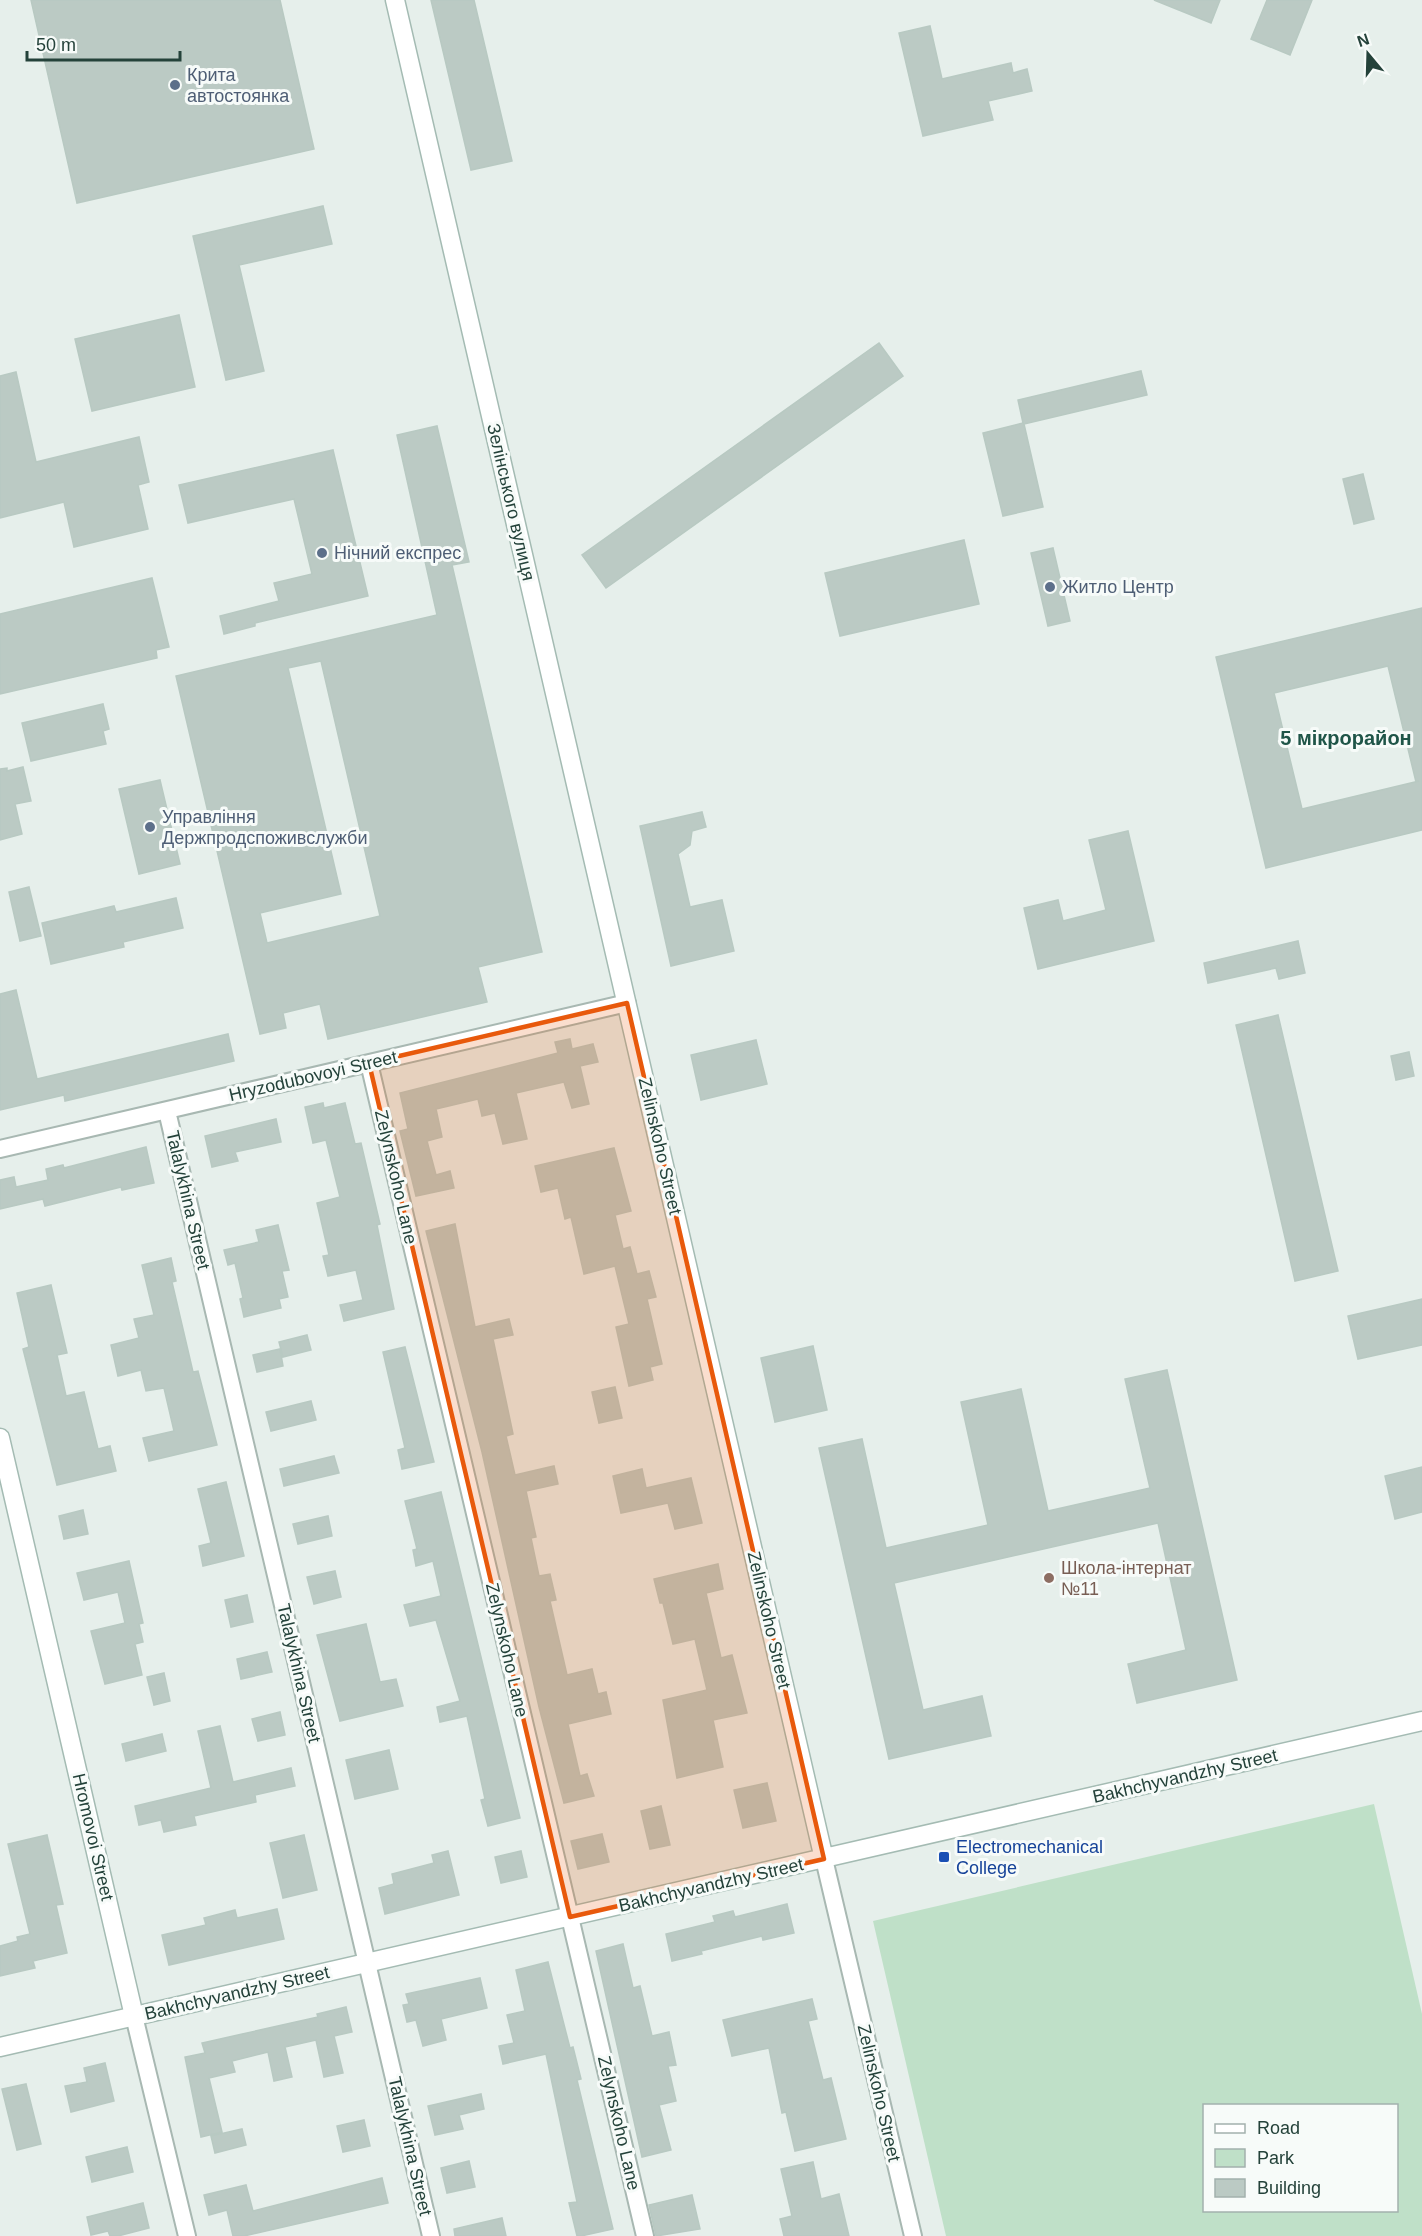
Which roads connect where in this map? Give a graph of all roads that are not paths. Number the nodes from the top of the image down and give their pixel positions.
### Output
1 (395, 0) edge
2 (627, 1003) junction
3 (369, 1064) junction
4 (167, 1111) junction
5 (0, 1149) edge
6 (0, 1438) edge
7 (1422, 1721) edge
8 (824, 1859) junction
9 (570, 1917) junction
10 (367, 1963) junction
11 (134, 2016) junction
12 (0, 2047) edge
13 (187, 2236) edge
14 (431, 2236) edge
15 (645, 2236) edge
16 (913, 2236) edge

1 - 2 street, Зелінського вулиця
2 - 3 street, Hryzodubovoyi Street
2 - 8 street, Zelinskoho Street
3 - 4 street, Hryzodubovoyi Street
3 - 9 street, Zelynskoho Lane
4 - 5 street, Hryzodubovoyi Street
4 - 10 street, Talalykhina Street
6 - 11 street, Hromovoi Street
7 - 8 street, Bakhchyvandzhy Street
8 - 9 street, Bakhchyvandzhy Street
8 - 16 street, Zelinskoho Street
9 - 10 street, Bakhchyvandzhy Street
9 - 15 street, Zelynskoho Lane
10 - 11 street, Bakhchyvandzhy Street
10 - 14 street, Talalykhina Street
11 - 12 street, Bakhchyvandzhy Street
11 - 13 street, Hromovoi Street

